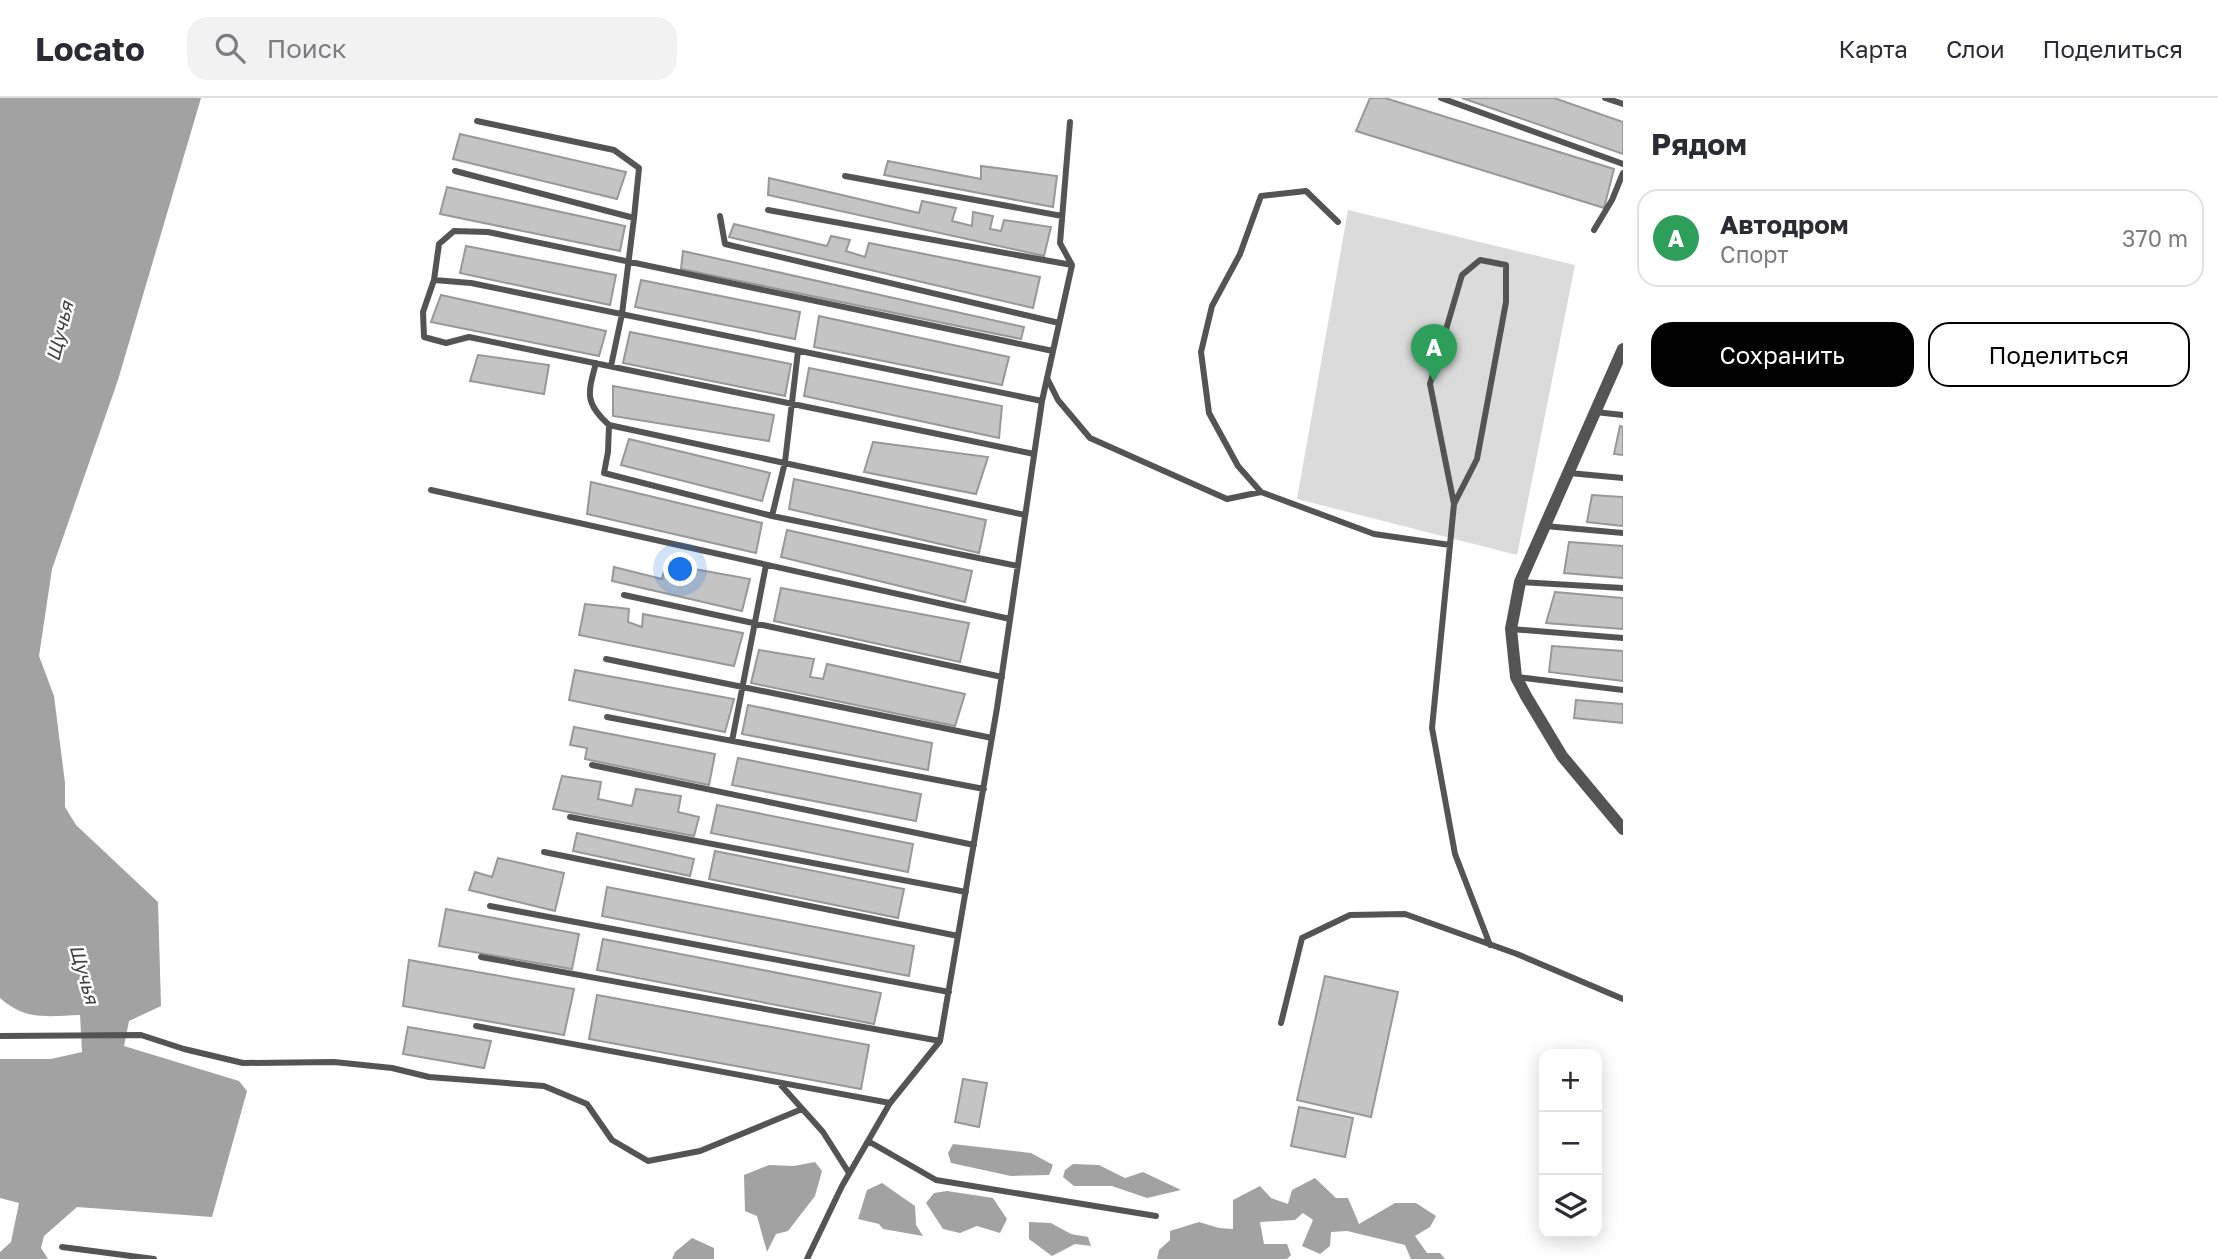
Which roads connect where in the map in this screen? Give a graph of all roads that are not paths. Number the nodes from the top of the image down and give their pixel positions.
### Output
1 (1441, 98) edge
2 (1605, 98) edge
3 (1623, 104) edge
4 (477, 121) dead end
5 (1070, 122) dead end
6 (1623, 164) edge
7 (455, 172) dead end
8 (1623, 173) edge
9 (845, 176) dead end
10 (768, 210) dead end
11 (720, 216) dead end
12 (1062, 216) junction
13 (634, 218) junction
14 (1338, 222) dead end
15 (1594, 230) dead end
16 (629, 262) junction
17 (1072, 265) junction
18 (434, 280) junction
19 (622, 314) junction
20 (1059, 323) junction
21 (1623, 349) edge
22 (798, 351) junction
23 (1053, 351) junction
24 (596, 363) junction
25 (1620, 365) edge
26 (611, 366) junction
27 (1047, 378) junction
28 (1042, 401) junction
29 (792, 404) junction
30 (1595, 412) junction
31 (1623, 415) edge
32 (609, 425) junction
33 (1034, 454) junction
34 (785, 462) junction
35 (1567, 473) junction
36 (1623, 478) edge
37 (431, 490) dead end
38 (1261, 492) junction
39 (1454, 504) junction
40 (1026, 514) junction
41 (772, 516) junction
42 (1544, 526) junction
43 (1623, 533) edge
44 (1450, 545) junction
45 (766, 565) junction
46 (1018, 566) junction
47 (1520, 582) junction
48 (1623, 588) edge
49 (624, 595) dead end
50 (1010, 619) junction
51 (755, 623) junction
52 (1511, 629) junction
53 (1623, 638) edge
54 (606, 659) dead end
55 (1002, 677) junction
56 (1516, 677) junction
57 (742, 687) junction
58 (1623, 690) edge
59 (607, 718) dead end
60 (992, 738) junction
61 (733, 741) junction
62 (592, 765) dead end
63 (984, 789) junction
64 (570, 817) dead end
65 (1623, 829) edge
66 (974, 845) junction
67 (544, 852) dead end
68 (966, 892) junction
69 (489, 906) dead end
70 (958, 936) junction
71 (1490, 944) junction
72 (481, 957) dead end
73 (949, 992) junction
74 (1623, 999) edge
75 (1281, 1023) dead end
76 (476, 1026) dead end
77 (0, 1036) edge
78 (940, 1041) junction
79 (779, 1082) junction
80 (890, 1103) junction
81 (802, 1109) junction
82 (868, 1141) junction
83 (849, 1173) junction
84 (1156, 1216) dead end
85 (62, 1247) dead end
86 (154, 1259) edge
87 (807, 1259) edge

1 - 6 lane
2 - 3 lane
4 - 13 lane
5 - 12 lane
7 - 13 lane
8 - 15 lane
9 - 12 lane
10 - 17 lane
11 - 20 lane
12 - 17 lane
13 - 16 lane
14 - 38 lane
16 - 18 lane
16 - 19 lane
16 - 23 lane
17 - 20 lane
18 - 19 lane
18 - 24 lane
19 - 22 lane
19 - 26 lane
20 - 23 lane
21 - 25 street
22 - 28 lane
22 - 29 lane
23 - 27 lane
24 - 26 lane
24 - 32 lane
25 - 30 street
26 - 29 lane
27 - 28 lane
27 - 38 lane
28 - 33 lane
29 - 33 lane
29 - 34 lane
30 - 31 lane
30 - 35 street
32 - 34 lane
32 - 41 lane
33 - 40 lane
34 - 40 lane
34 - 41 lane
35 - 36 lane
35 - 42 street
37 - 45 lane
38 - 44 lane
39 - 39 lane
39 - 44 lane
40 - 46 lane
41 - 46 lane
42 - 43 lane
42 - 47 street
44 - 71 lane
45 - 50 lane
45 - 51 lane
46 - 50 lane
47 - 48 lane
47 - 52 street
49 - 51 lane
50 - 55 lane
51 - 55 lane
51 - 57 lane
52 - 53 lane
52 - 56 street
54 - 57 lane
55 - 60 lane
56 - 58 lane
56 - 65 street
57 - 60 lane
57 - 61 lane
59 - 61 lane
60 - 63 lane
61 - 63 lane
62 - 66 lane
63 - 66 lane
64 - 68 lane
66 - 68 lane
67 - 70 lane
68 - 70 lane
69 - 73 lane
70 - 73 lane
71 - 74 lane
71 - 75 lane
72 - 78 lane
73 - 78 lane
76 - 79 lane
77 - 81 lane
78 - 80 lane
79 - 80 lane
79 - 81 lane
80 - 82 lane
81 - 83 lane
82 - 83 lane
82 - 84 lane
83 - 87 lane
85 - 86 lane

